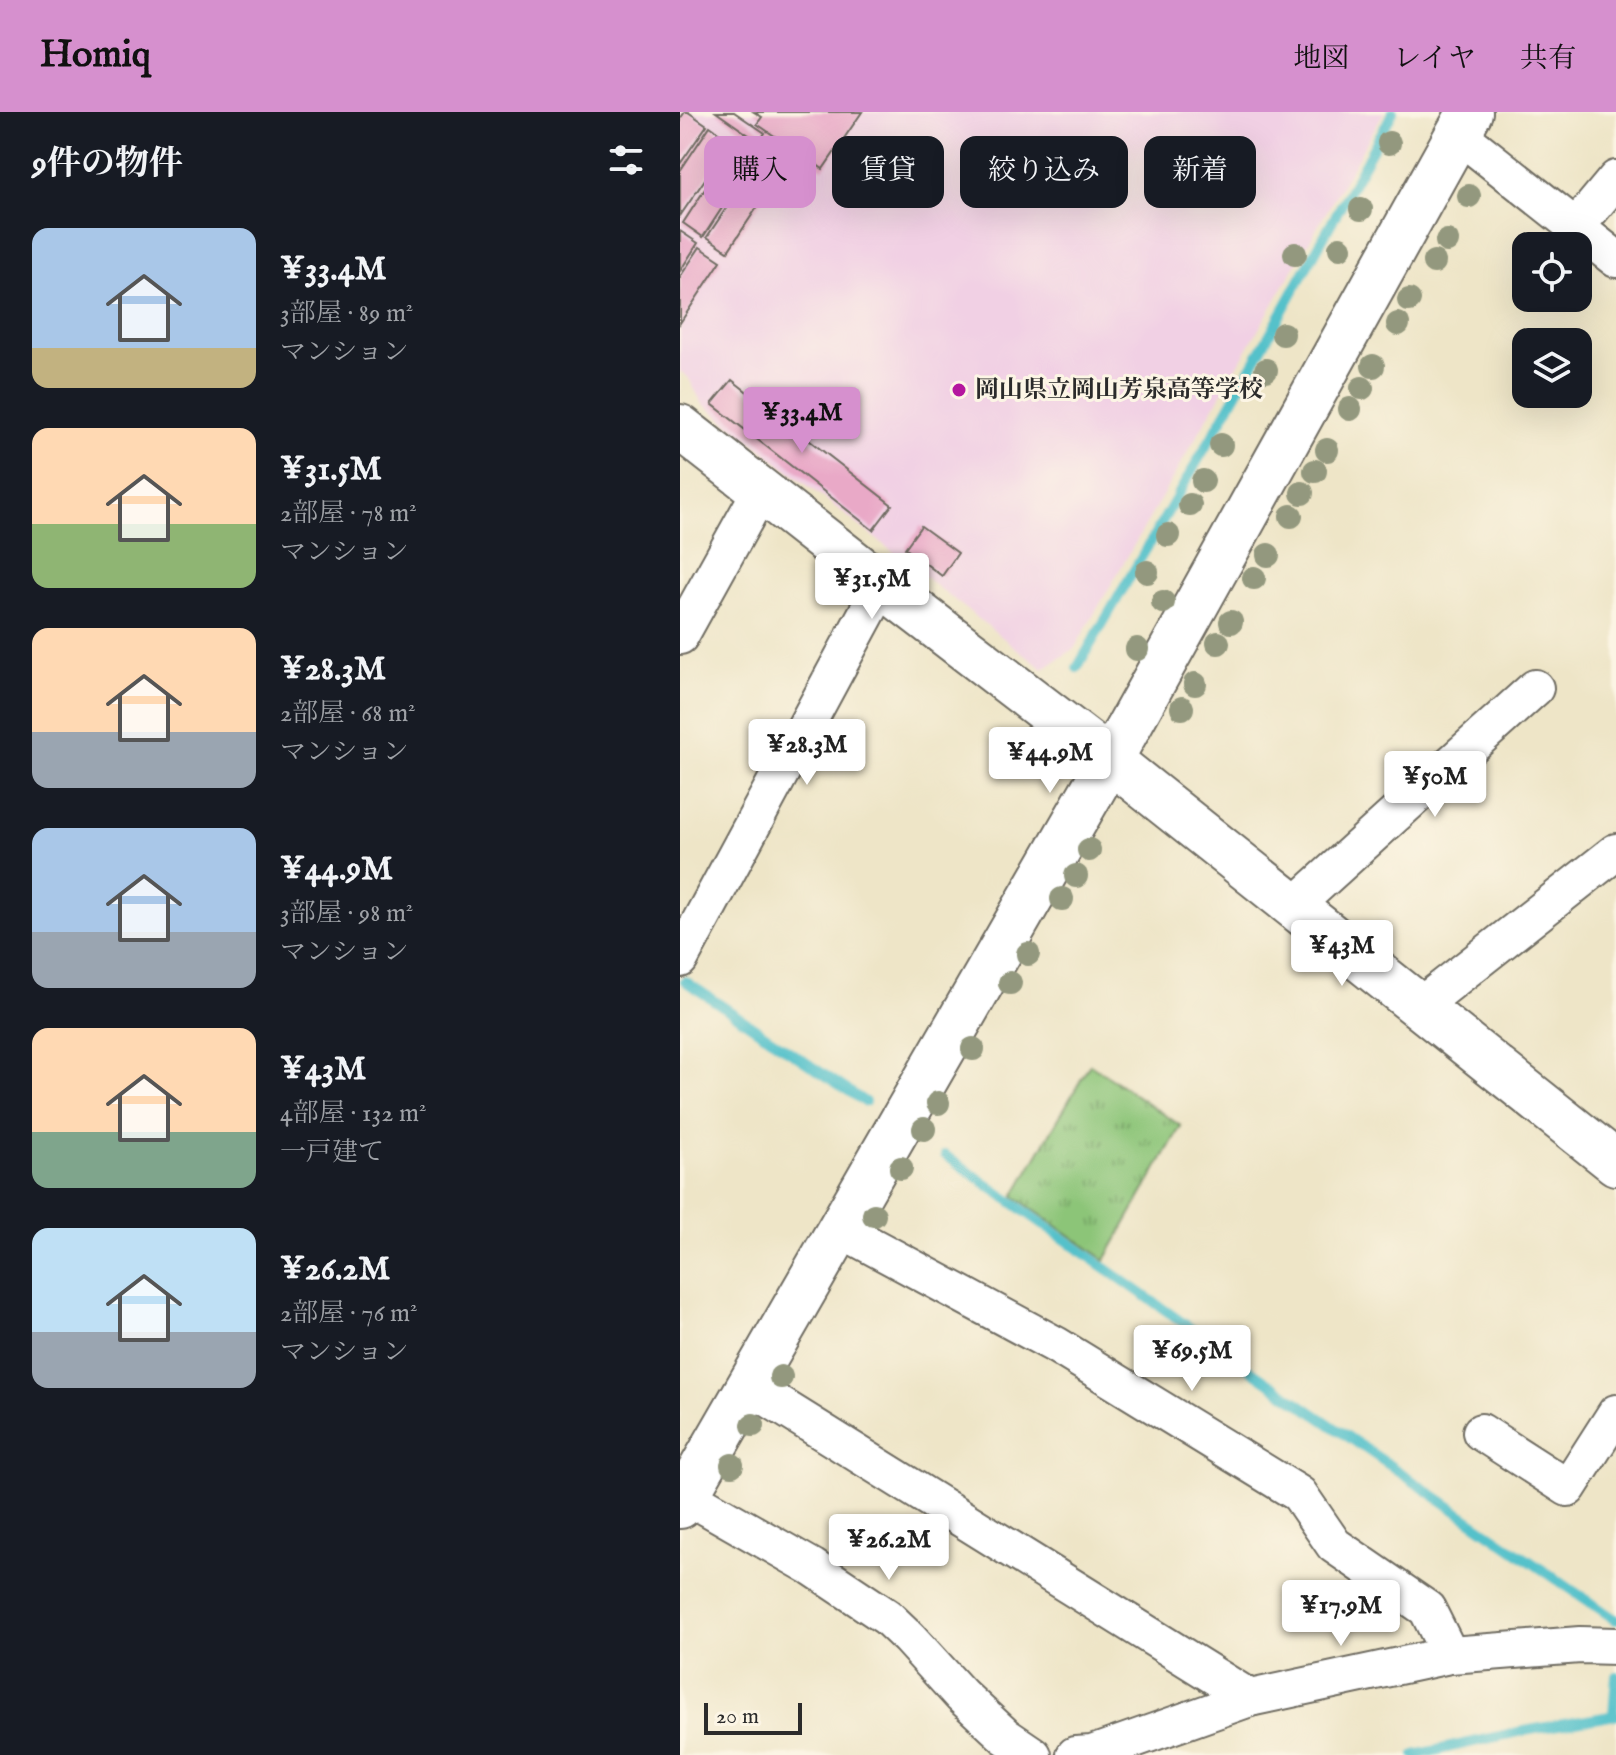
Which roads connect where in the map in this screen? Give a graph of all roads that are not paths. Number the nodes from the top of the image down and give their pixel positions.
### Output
1 (1464, 123) edge
2 (1616, 179) edge
3 (1576, 227) junction
4 (1616, 259) edge
5 (685, 443) edge
6 (761, 490) junction
7 (882, 585) junction
8 (680, 636) edge
9 (1535, 688) dead end
10 (1110, 760) junction
11 (1616, 852) edge
12 (1294, 906) junction
13 (680, 959) edge
14 (1420, 1006) junction
15 (1616, 1163) edge
16 (840, 1229) junction
17 (749, 1386) junction
18 (1616, 1413) edge
19 (1481, 1432) dead end
20 (682, 1501) edge
21 (1616, 1646) edge
22 (1450, 1655) junction
23 (1250, 1698) junction
24 (1033, 1755) edge
25 (1075, 1755) edge

1 - 3 street
1 - 10 street
2 - 3 street
3 - 4 street
5 - 6 street
6 - 7 street
6 - 8 street
7 - 10 street
7 - 13 street
9 - 12 street
10 - 12 street
10 - 16 street
11 - 14 street
12 - 14 street
14 - 15 street
16 - 17 street
16 - 22 street
17 - 20 street
17 - 23 street
18 - 19 street
20 - 24 street
21 - 22 street
22 - 23 street
23 - 25 street

